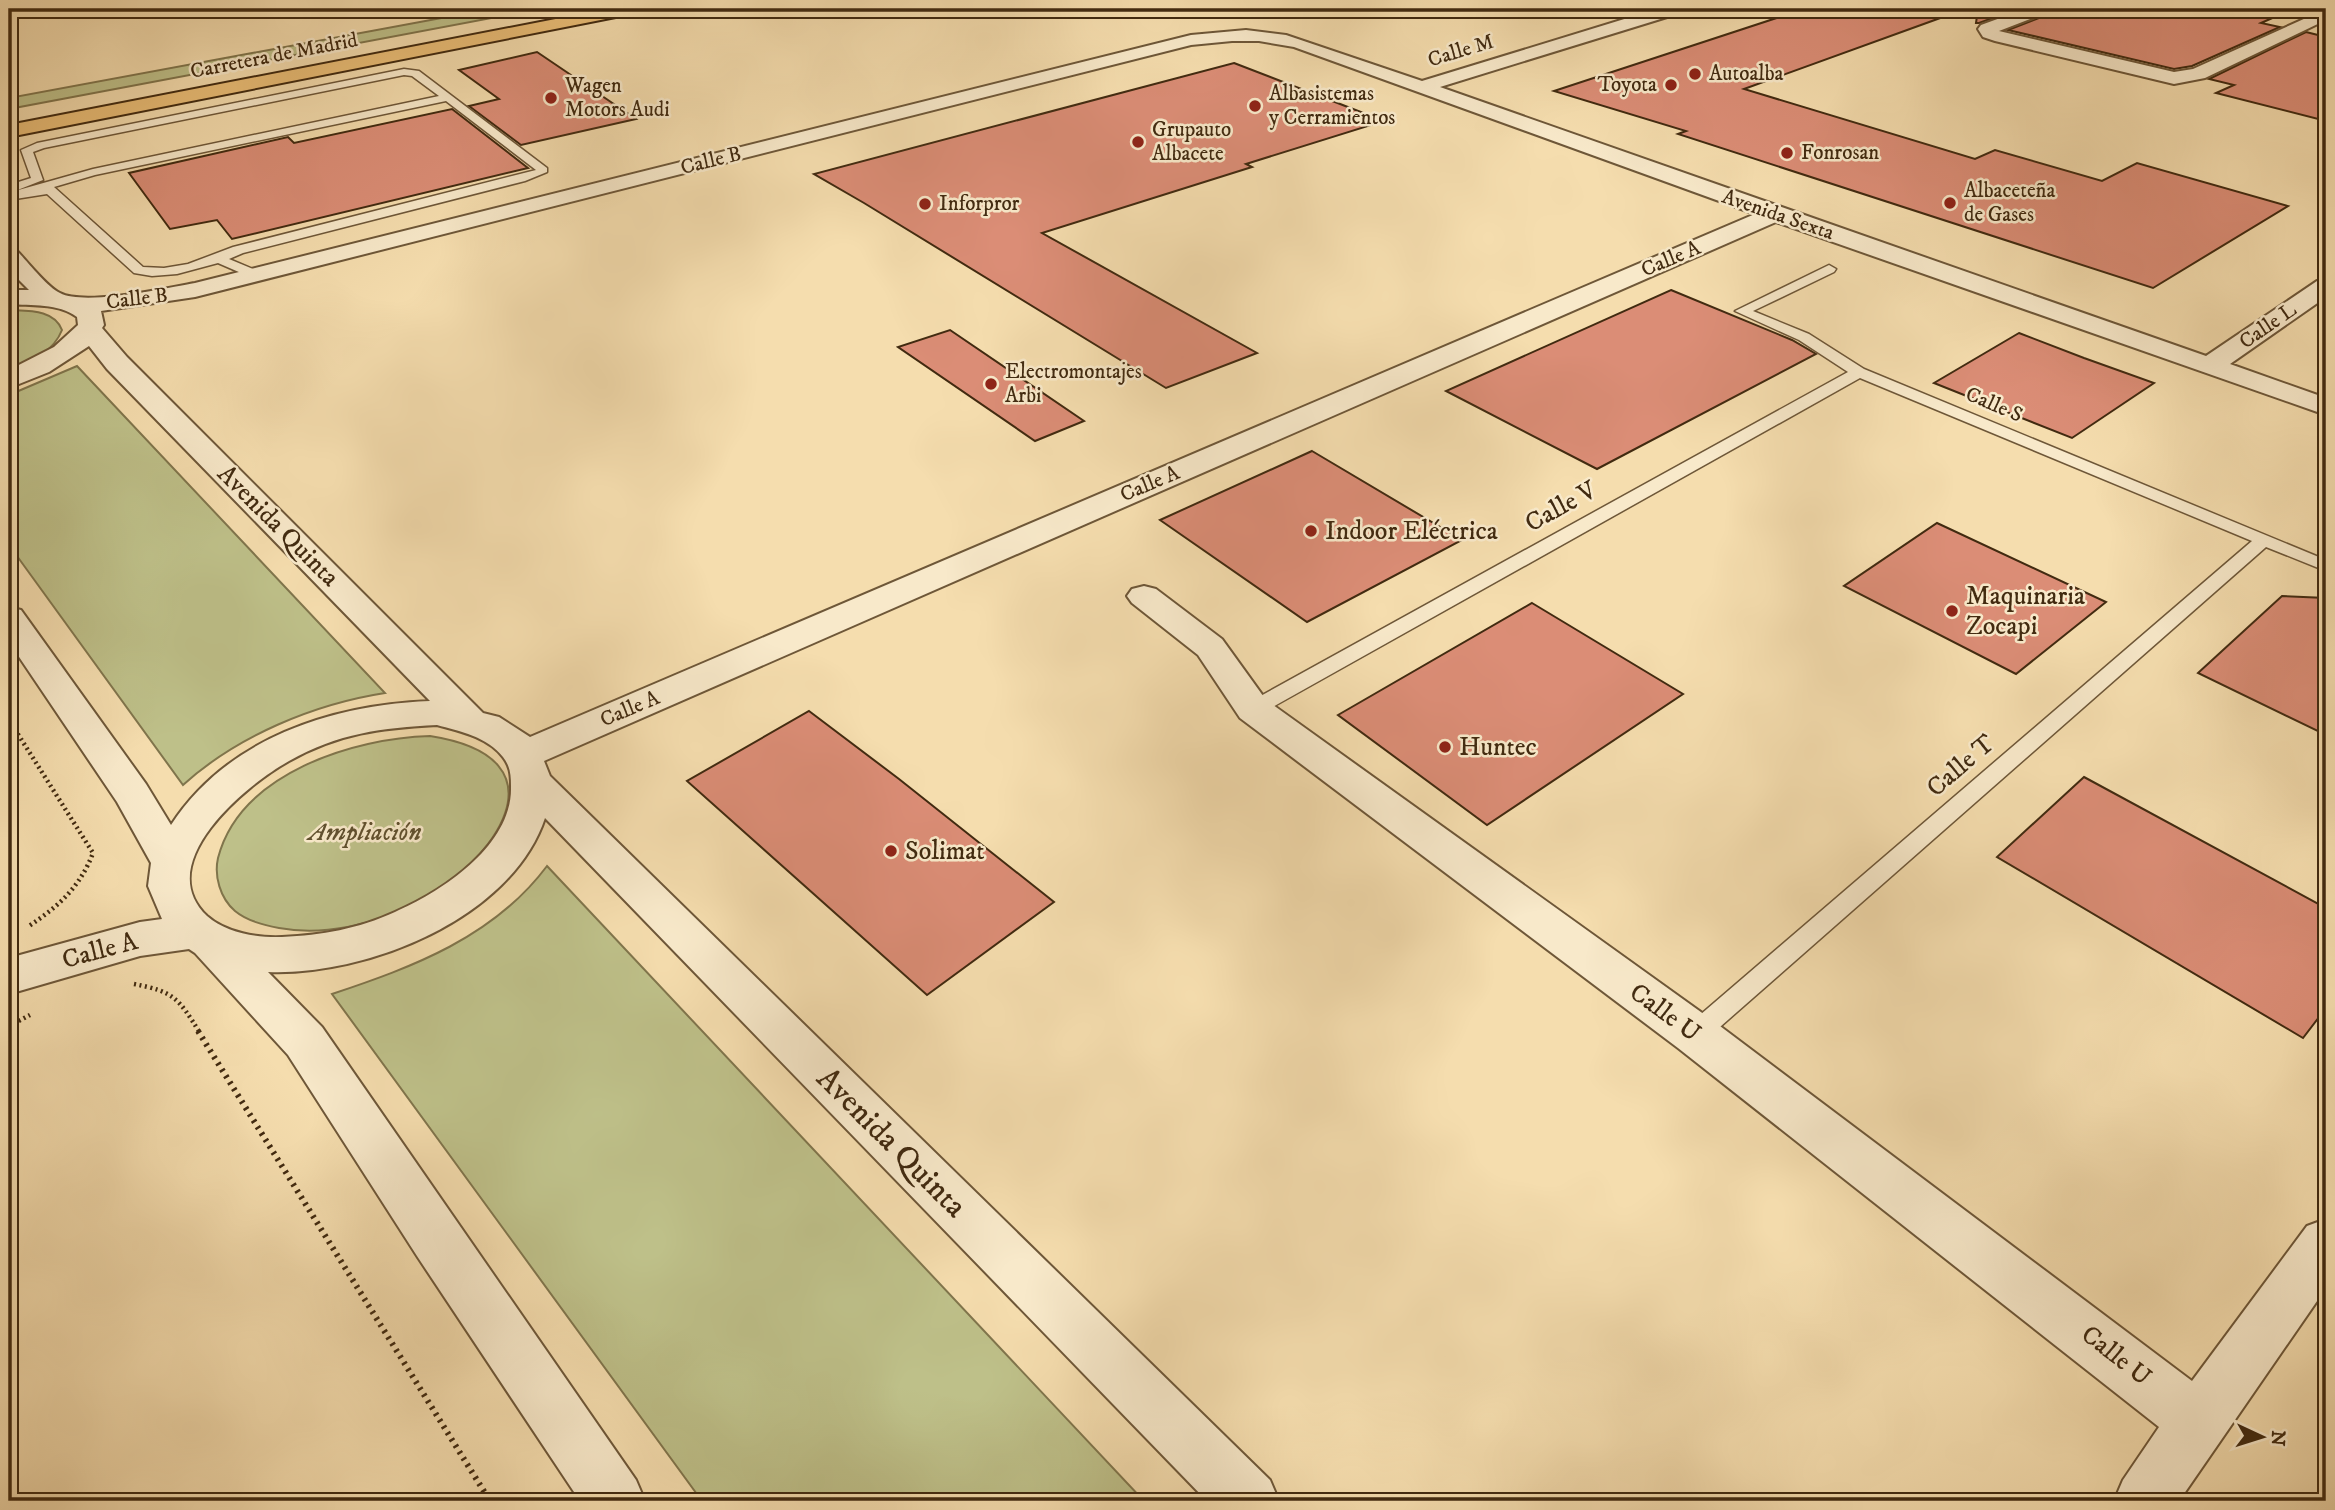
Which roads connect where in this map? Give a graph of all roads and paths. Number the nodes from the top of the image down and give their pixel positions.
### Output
1 (585, 9) edge
2 (631, 9) edge
3 (1674, 9) edge
4 (2040, 9) edge
5 (2326, 13) edge
6 (1227, 35) joint
7 (1422, 87) junction
8 (447, 98) junction
9 (198, 113) junction
10 (9, 117) edge
11 (207, 124) dead end
12 (142, 125) junction
13 (9, 131) edge
14 (217, 134) dead end
15 (151, 135) dead end
16 (79, 138) junction
17 (226, 144) junction
18 (160, 145) dead end
19 (88, 148) dead end
20 (170, 156) junction
21 (96, 159) dead end
22 (104, 169) junction
23 (9, 189) edge
24 (34, 190) junction
25 (9, 196) edge
26 (1775, 214) junction
27 (9, 256) edge
28 (219, 259) junction
29 (1829, 269) dead end
30 (255, 275) junction
31 (2326, 286) edge
32 (9, 297) edge
33 (48, 297) junction
34 (87, 320) junction
35 (2209, 366) junction
36 (1858, 372) junction
37 (9, 380) edge
38 (2326, 407) edge
39 (2264, 540) junction
40 (2326, 566) edge
41 (1144, 596) dead end
42 (9, 617) edge
43 (1253, 709) junction
44 (468, 718) junction
45 (9, 720) edge
46 (529, 768) junction
47 (172, 862) junction
48 (26, 927) dead end
49 (203, 937) junction
50 (9, 976) edge
51 (124, 984) dead end
52 (34, 1014) dead end
53 (9, 1026) edge
54 (1695, 1034) junction
55 (2326, 1244) edge
56 (2198, 1421) junction
57 (491, 1501) edge
58 (615, 1501) edge
59 (1249, 1501) edge
60 (2144, 1501) edge

1 - 10 main road, Carretera de Madrid
2 - 13 main road, Carretera de Madrid
3 - 7 street, Calle M
4 - 5 street
6 - 7 street, Avenida Sexta
6 - 30 street, Calle B
7 - 26 street, Avenida Sexta
8 - 9 lane
8 - 17 lane
8 - 28 lane
9 - 11 lane
9 - 12 lane
12 - 15 lane
12 - 16 lane
14 - 17 lane
16 - 19 lane
16 - 23 lane
17 - 20 lane
18 - 20 lane
20 - 22 lane
21 - 22 lane
22 - 24 lane
24 - 25 lane
24 - 28 lane
26 - 35 street, Avenida Sexta
26 - 46 street, Calle A
27 - 33 street
28 - 30 lane
29 - 36 lane, Calle S
30 - 34 street, Calle B
31 - 35 street, Calle L
32 - 33 street
33 - 34 street
34 - 37 street
34 - 44 street, Avenida Quinta
35 - 38 street, Avenida Sexta
36 - 39 lane, Calle S
36 - 43 lane, Calle V
39 - 40 lane, Calle S
39 - 54 lane, Calle T
41 - 43 street, Calle U
42 - 47 street
43 - 54 street, Calle U
44 - 46 street, Avenida Quinta
44 - 47 street
45 - 48 path
46 - 49 street, Calle A
46 - 59 street, Avenida Quinta
47 - 49 street
49 - 50 street, Calle A
49 - 58 street
51 - 57 path
52 - 53 path
54 - 56 street, Calle U
55 - 56 street
56 - 60 street

